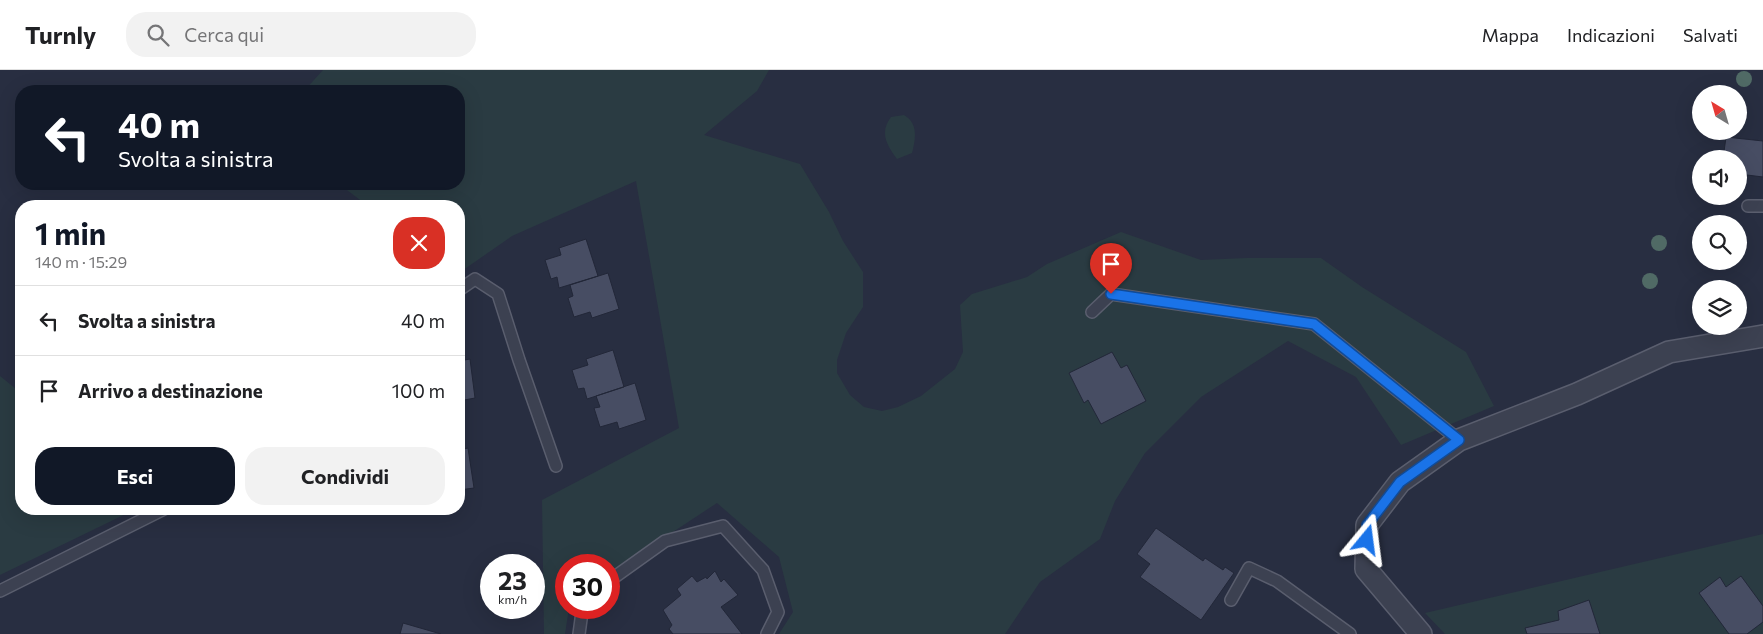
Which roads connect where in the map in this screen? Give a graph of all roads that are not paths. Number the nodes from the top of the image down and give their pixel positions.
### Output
1 (1748, 206) dead end
2 (1763, 206) edge
3 (465, 286) edge
4 (1092, 312) dead end
5 (1763, 336) edge
6 (1459, 440) junction
7 (556, 466) dead end
8 (152, 515) edge
9 (620, 572) edge
10 (0, 591) edge
11 (1231, 600) dead end
12 (581, 619) edge
13 (579, 634) edge
14 (767, 634) edge
15 (1350, 634) edge
16 (1421, 634) edge

1 - 2 lane
3 - 7 lane
4 - 6 lane
5 - 6 street
6 - 16 street
8 - 10 lane
9 - 14 lane
11 - 15 lane
12 - 13 lane

